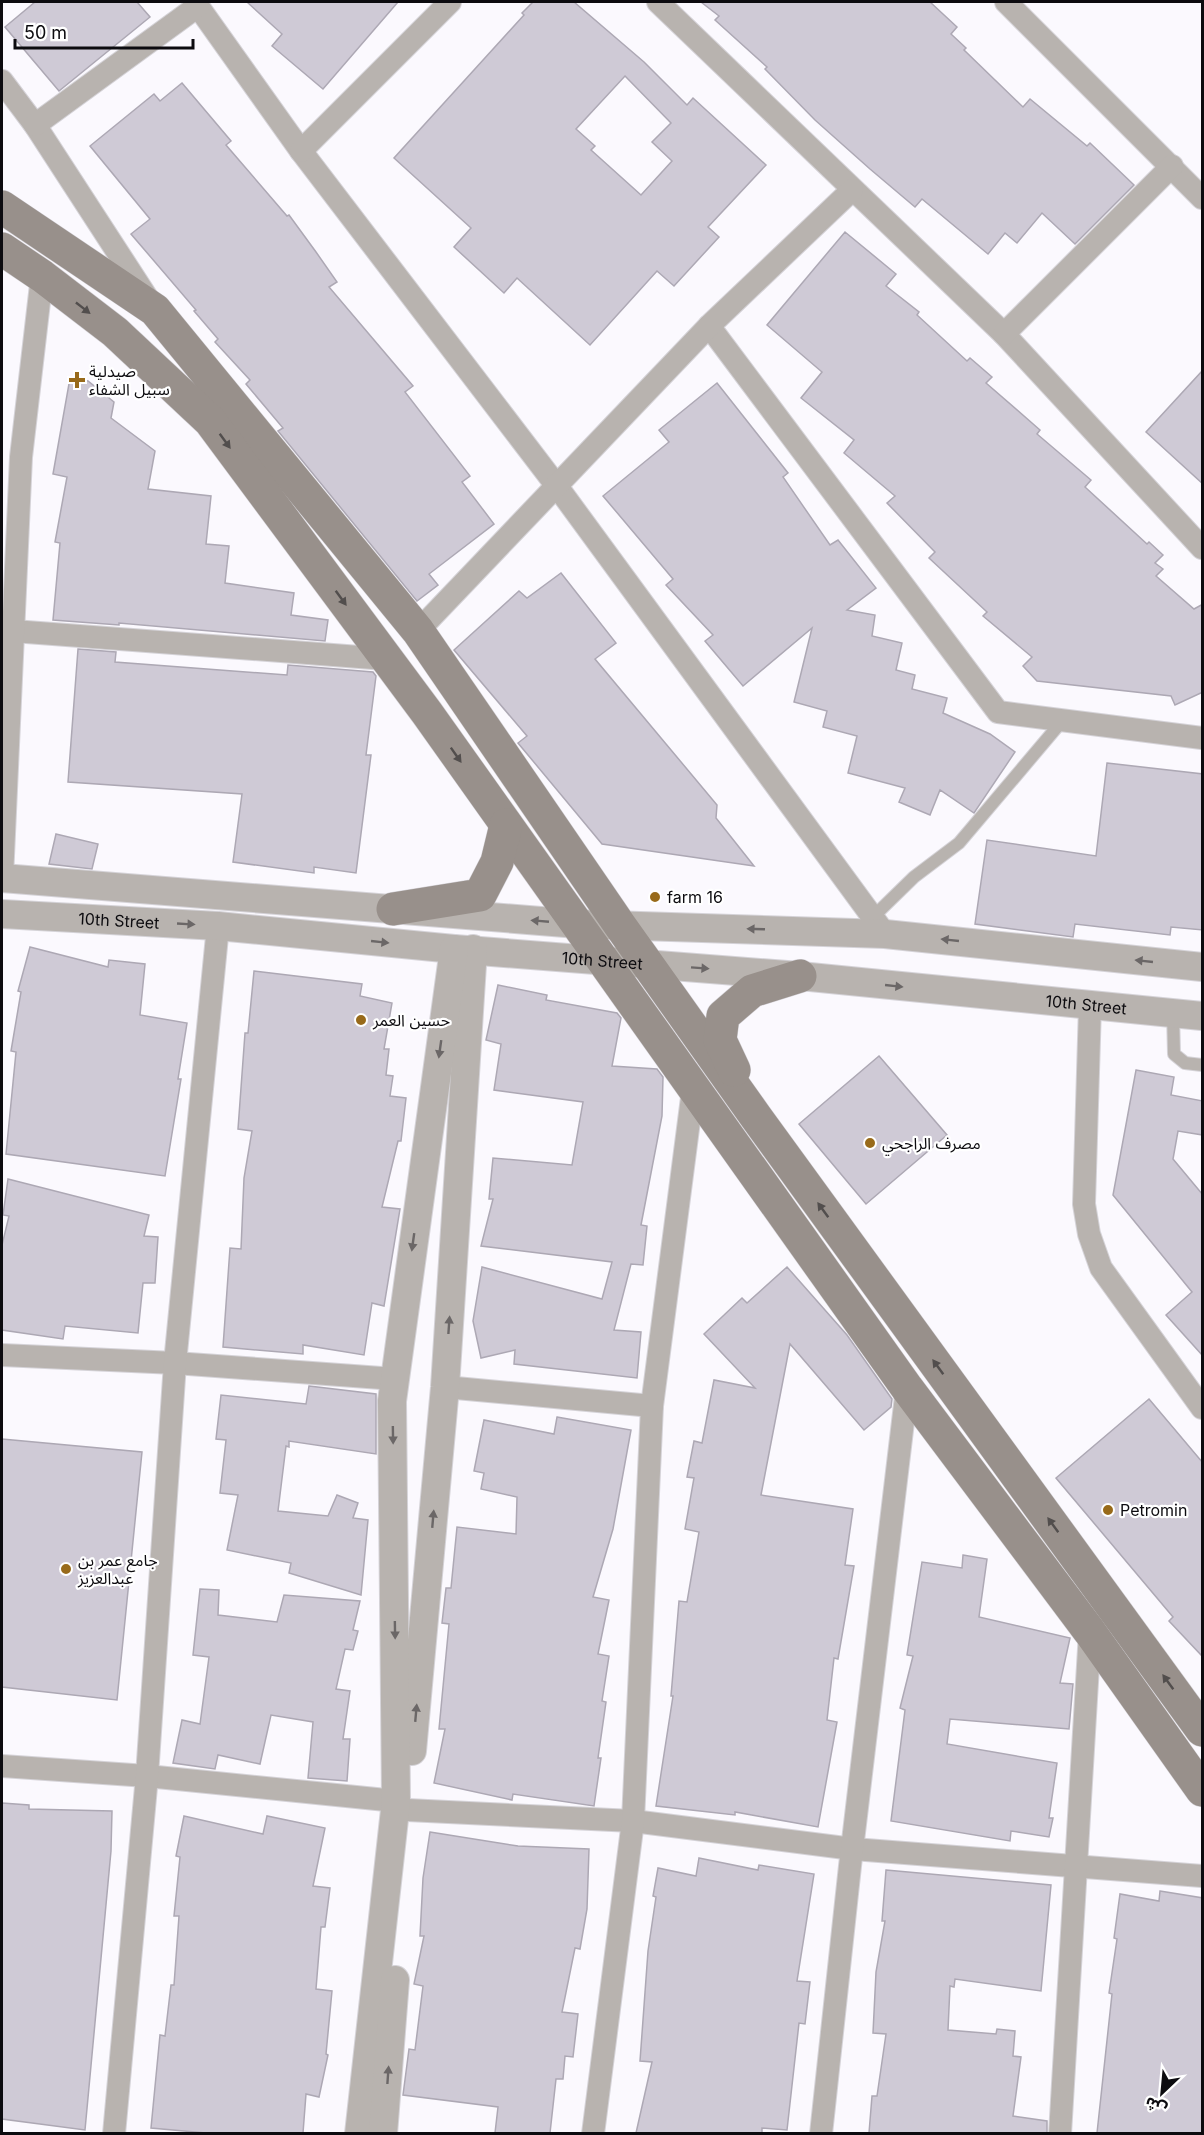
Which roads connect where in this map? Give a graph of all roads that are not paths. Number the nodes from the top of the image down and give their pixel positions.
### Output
1 (450, 2) edge
2 (658, 2) edge
3 (1005, 2) edge
4 (197, 4) edge
5 (2, 81) edge
6 (35, 125) junction
7 (301, 151) junction
8 (1172, 166) junction
9 (852, 190) junction
10 (1203, 198) edge
11 (2, 207) edge
12 (2, 249) edge
13 (42, 276) junction
14 (155, 310) junction
15 (709, 326) junction
16 (1004, 334) junction
17 (11, 457) edge
18 (556, 485) junction
19 (1203, 548) edge
20 (418, 631) junction
21 (13, 632) junction
22 (386, 659) junction
23 (1063, 720) junction
24 (1203, 738) edge
25 (506, 825) junction
26 (2, 878) edge
27 (393, 909) junction
28 (2, 914) edge
29 (578, 924) junction
30 (619, 924) junction
31 (879, 925) junction
32 (218, 926) junction
33 (463, 949) junction
34 (601, 960) junction
35 (650, 964) junction
36 (1203, 967) edge
37 (800, 976) junction
38 (1090, 1006) junction
39 (1173, 1013) junction
40 (1203, 1016) edge
41 (1203, 1065) edge
42 (693, 1090) junction
43 (756, 1117) junction
44 (2, 1355) edge
45 (175, 1363) junction
46 (394, 1379) junction
47 (445, 1387) junction
48 (907, 1388) junction
49 (652, 1406) junction
50 (1203, 1408) edge
51 (1090, 1632) junction
52 (1203, 1730) edge
53 (2, 1766) edge
54 (147, 1776) junction
55 (1203, 1790) edge
56 (402, 1805) junction
57 (633, 1821) junction
58 (853, 1850) junction
59 (1075, 1867) junction
60 (1203, 1876) edge
61 (114, 2133) edge
62 (358, 2133) edge
63 (383, 2133) edge
64 (593, 2133) edge
65 (821, 2133) edge
66 (1060, 2133) edge

1 - 7 street
2 - 9 street
3 - 8 street
4 - 6 street
4 - 7 street
5 - 6 street
6 - 14 street
7 - 18 street
8 - 10 street
8 - 16 street
9 - 15 street
9 - 16 street
11 - 14 main road
12 - 13 main road
13 - 17 street
13 -> 22 main road
14 - 20 main road
15 - 18 street
15 - 23 street
16 - 19 street
17 - 21 street
18 - 20 street
18 - 31 street
20 - 30 main road
21 - 22 street
21 - 26 street
22 -> 25 main road
23 - 24 street
23 - 31 lane
25 - 27 main road
25 - 29 main road
26 - 27 street, 10th Street
29 -> 27 street, 10th Street
28 -> 32 street, 10th Street
29 - 30 street, 10th Street
29 - 34 main road
31 -> 30 street, 10th Street
30 - 35 main road
36 -> 31 street, 10th Street
32 -> 33 street, 10th Street
32 - 45 street
33 - 34 street, 10th Street
33 -> 46 street
47 -> 33 street
34 - 35 street, 10th Street
34 - 42 main road
35 -> 37 street, 10th Street
35 - 43 main road
37 -> 38 street, 10th Street
37 - 43 main road
38 - 39 street, 10th Street
38 - 50 street
39 - 40 street, 10th Street
39 - 41 lane
42 - 48 main road
42 - 49 street
52 -> 43 main road
44 - 45 street
45 - 46 street
45 - 54 street
46 -> 56 street
47 - 49 street
56 -> 47 street
48 - 51 main road
48 - 58 street
49 - 57 street
51 - 55 main road
51 - 59 street
53 - 54 street
54 - 56 street
54 - 61 street
56 - 57 street
56 - 62 street
63 -> 56 street
57 - 58 street
57 - 64 street
58 - 59 street
58 - 65 street
59 - 60 street
59 - 66 street

